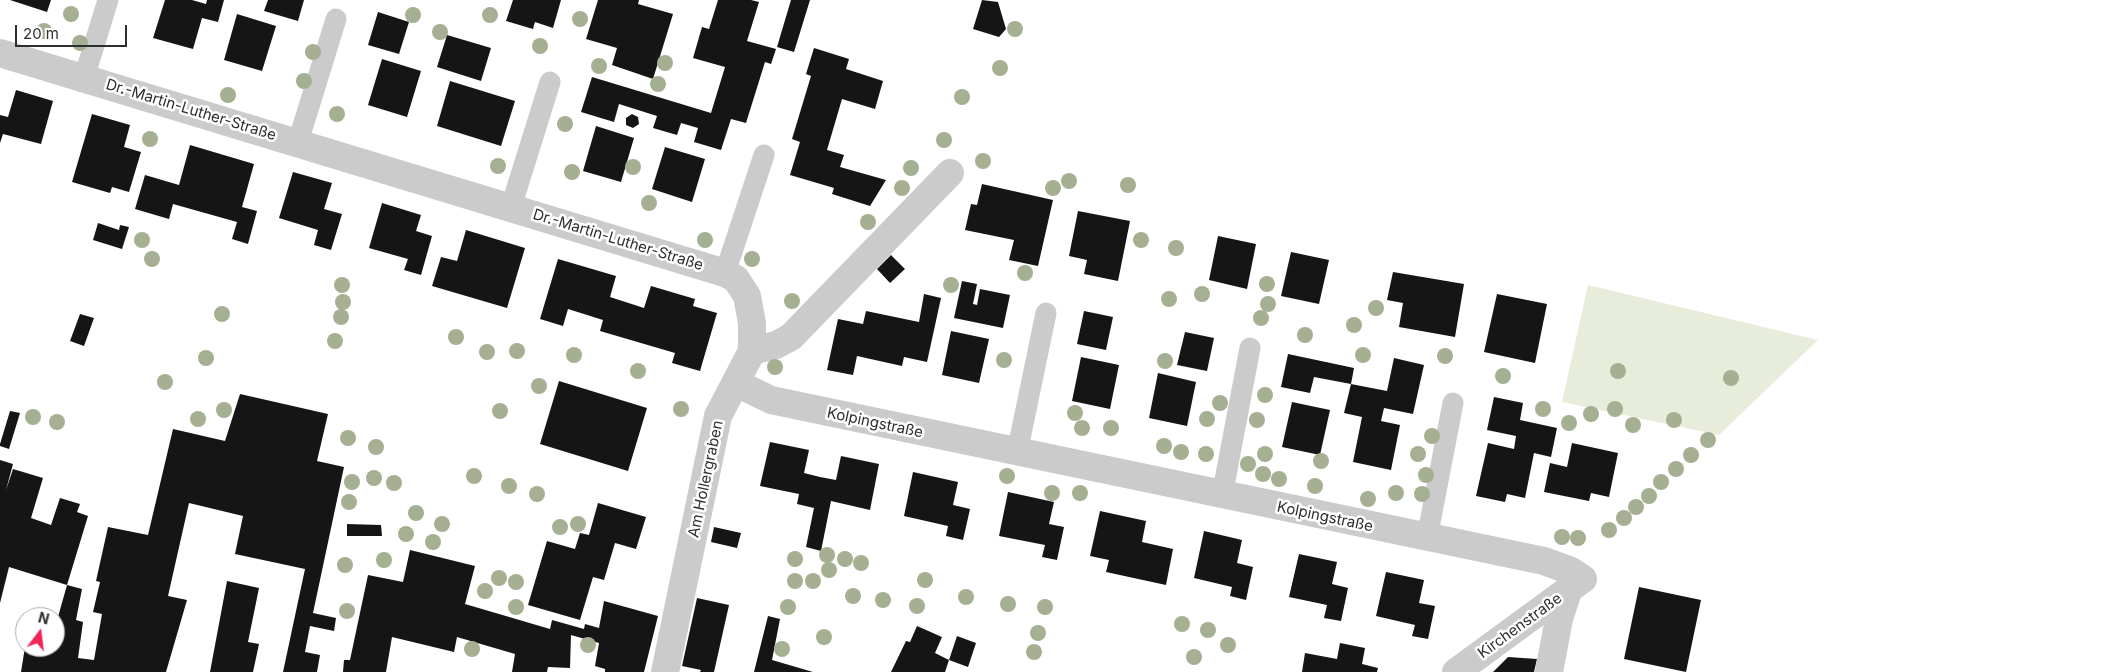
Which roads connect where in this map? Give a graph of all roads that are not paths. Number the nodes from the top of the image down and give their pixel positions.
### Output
1 (108, 0) edge
2 (336, 19) dead end
3 (0, 53) edge
4 (84, 78) junction
5 (550, 82) dead end
6 (298, 142) junction
7 (764, 155) dead end
8 (950, 173) dead end
9 (512, 207) junction
10 (725, 273) junction
11 (1046, 313) dead end
12 (1250, 348) dead end
13 (752, 351) junction
14 (736, 383) junction
15 (1453, 403) dead end
16 (1016, 453) junction
17 (1222, 496) junction
18 (1427, 538) junction
19 (1575, 585) junction
20 (665, 672) edge
21 (1456, 672) edge
22 (1549, 672) edge

1 - 4 lane
2 - 6 lane
3 - 4 street, Dr.-Martin-Luther-Straße
4 - 6 street, Dr.-Martin-Luther-Straße
5 - 9 lane
6 - 9 street, Dr.-Martin-Luther-Straße
7 - 10 lane
8 - 13 street
9 - 10 street, Dr.-Martin-Luther-Straße
10 - 13 street, Dr.-Martin-Luther-Straße
11 - 16 lane
12 - 17 lane
13 - 14 street, Am Hollergraben
14 - 16 street, Kolpingstraße
14 - 20 street, Am Hollergraben
15 - 18 lane
16 - 17 street, Kolpingstraße
17 - 18 street, Kolpingstraße
18 - 19 street, Kolpingstraße
19 - 21 street, Kirchenstraße
19 - 22 street

